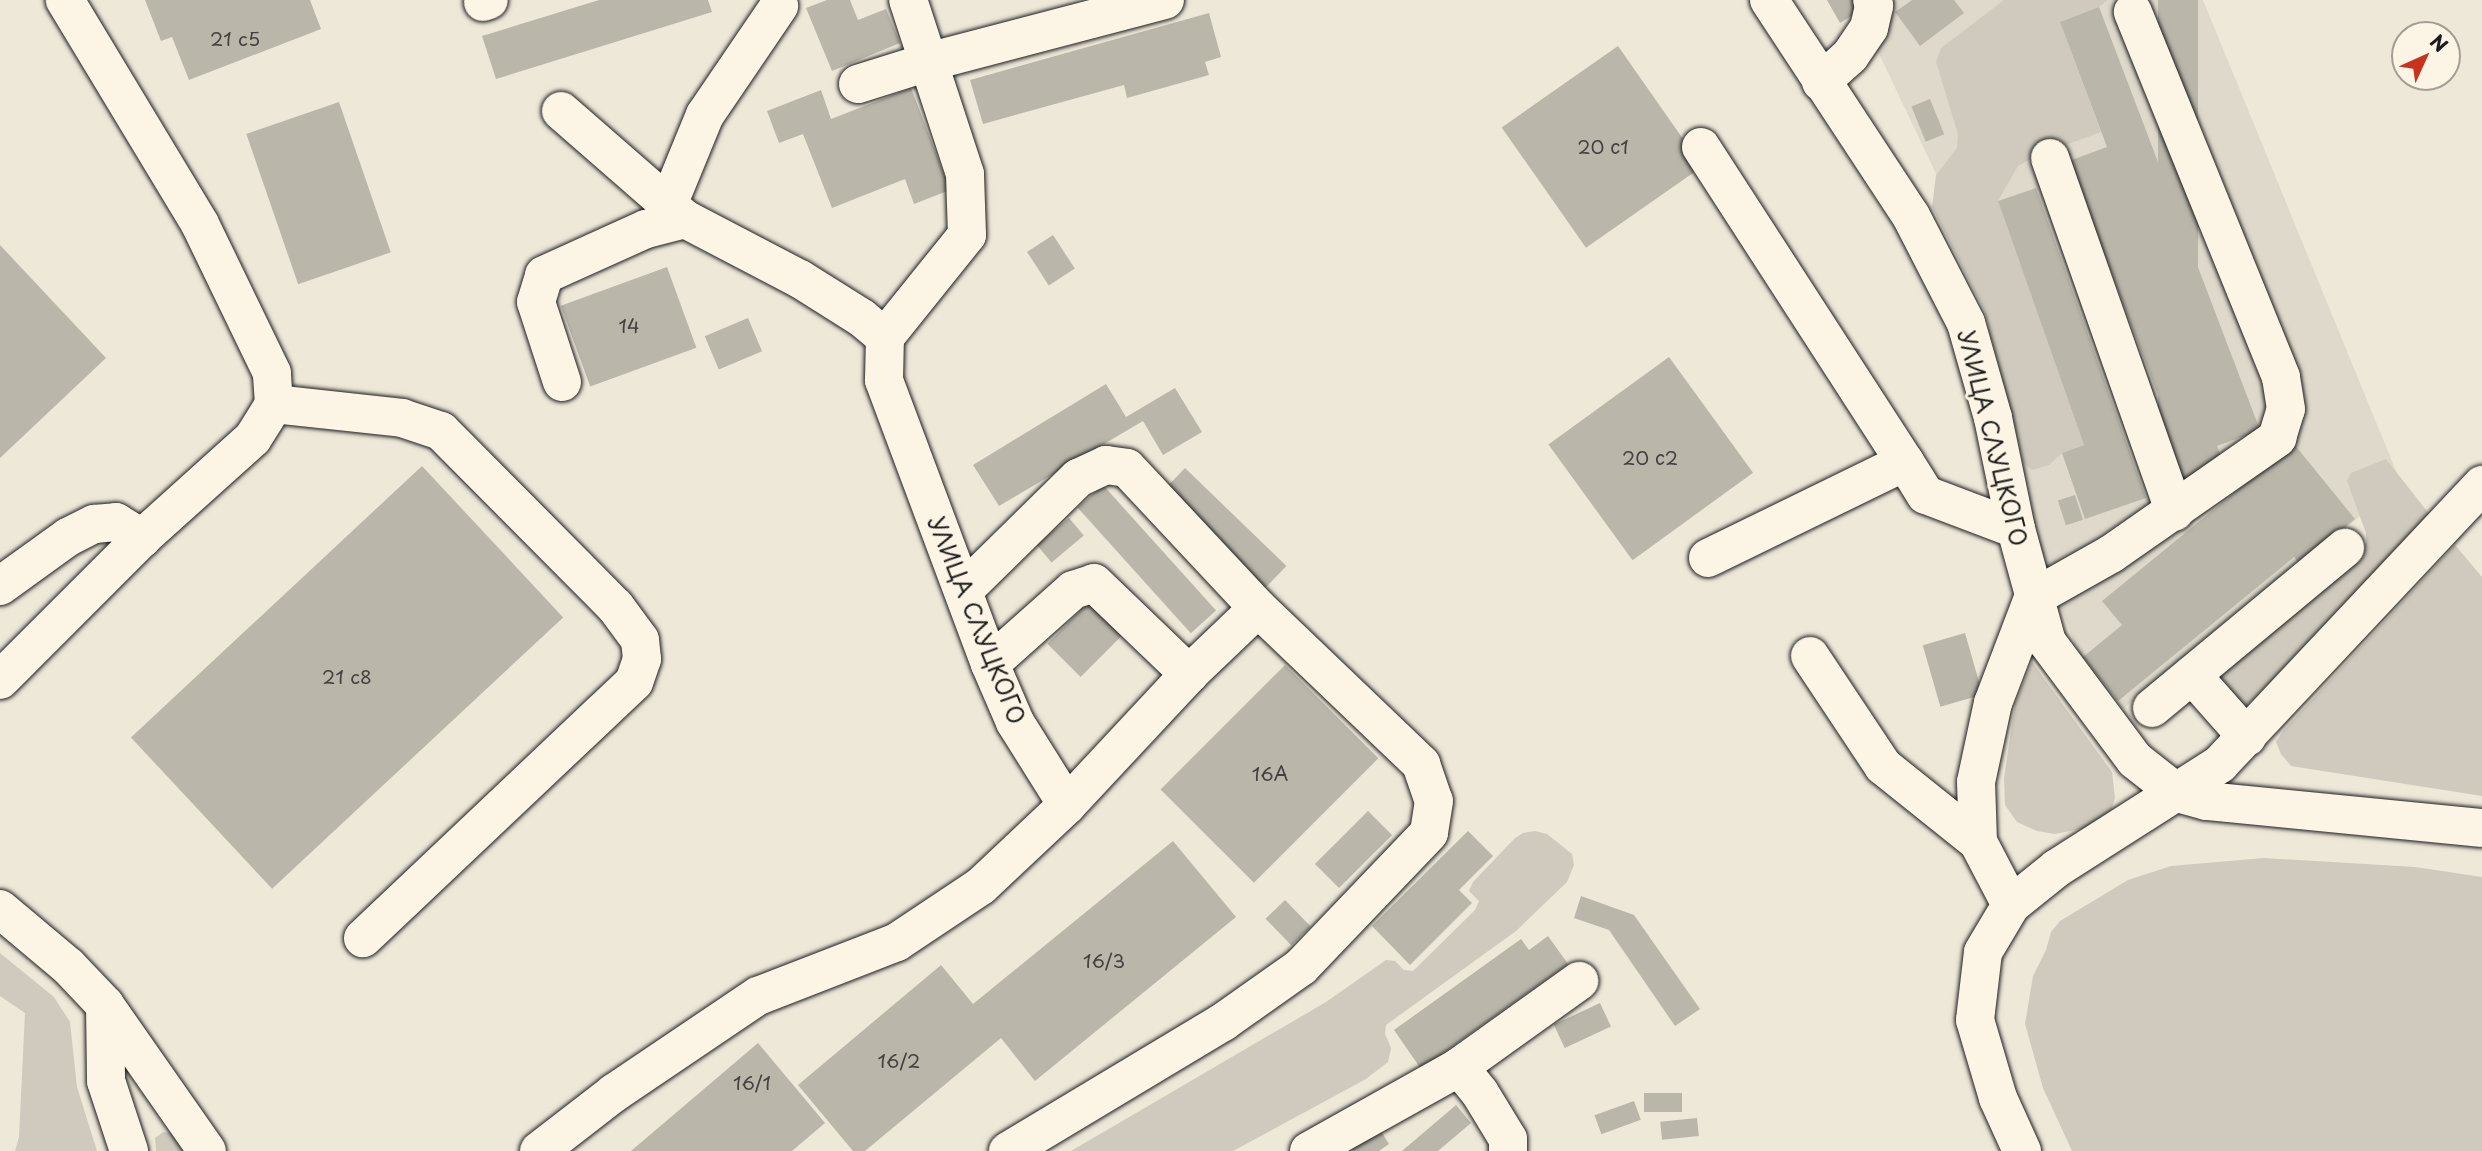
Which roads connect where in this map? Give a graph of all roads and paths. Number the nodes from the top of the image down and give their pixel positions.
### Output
1 (65, 0) edge
2 (908, 0) edge
3 (1165, 0) edge
4 (1769, 0) edge
5 (1872, 0) edge
6 (774, 2) edge
7 (1108, 8) edge
8 (2133, 12) dead end
9 (928, 62) junction
10 (1821, 82) junction
11 (858, 84) dead end
12 (561, 111) dead end
13 (1700, 147) dead end
14 (2050, 158) dead end
15 (676, 212) junction
16 (885, 337) junction
17 (562, 382) dead end
18 (274, 404) junction
19 (1905, 462) junction
20 (2482, 485) edge
21 (2175, 512) junction
22 (2016, 529) junction
23 (142, 538) junction
24 (2345, 548) dead end
25 (1709, 558) dead end
26 (0, 586) edge
27 (964, 590) junction
28 (2033, 598) junction
29 (1258, 608) junction
30 (1810, 656) dead end
31 (990, 664) junction
32 (1189, 674) junction
33 (2192, 675) junction
34 (0, 680) edge
35 (2152, 708) dead end
36 (2247, 737) junction
37 (2177, 793) junction
38 (1067, 805) junction
39 (2482, 828) edge
40 (1978, 842) junction
41 (2011, 905) junction
42 (0, 909) edge
43 (363, 938) dead end
44 (1579, 981) dead end
45 (105, 1005) junction
46 (1459, 1067) junction
47 (129, 1151) edge
48 (207, 1151) edge
49 (539, 1151) edge
50 (1008, 1151) edge
51 (1309, 1151) edge
52 (1508, 1151) edge
53 (2021, 1151) edge

1 - 18 street
2 - 9 street
3 - 7 street
4 - 10 street, УЛИЦА СЛУЦКОГО
5 - 10 street
6 - 15 street
7 - 9 street
8 - 21 street
9 - 11 street
9 - 16 street
10 - 22 street, УЛИЦА СЛУЦКОГО
12 - 15 street
13 - 19 street
14 - 21 street
15 - 16 street
15 - 17 street
16 - 27 street, УЛИЦА СЛУЦКОГО
18 - 23 street
18 - 43 street
19 - 22 street
19 - 25 street
20 - 36 street
21 - 28 street
22 - 28 street, УЛИЦА СЛУЦКОГО
23 - 26 street
23 - 34 street
24 - 33 street
27 - 29 street
27 - 31 street, УЛИЦА СЛУЦКОГО
28 - 37 street, УЛИЦА СЛУЦКОГО
28 - 40 street
29 - 32 street
29 - 50 street
30 - 40 street
31 - 32 street
31 - 38 street, УЛИЦА СЛУЦКОГО
32 - 38 street
33 - 35 street
33 - 36 street
36 - 37 street
37 - 39 street
37 - 41 street
38 - 49 street
40 - 41 street
41 - 53 street
42 - 45 street
44 - 46 street
45 - 47 street
45 - 48 street
46 - 51 street
46 - 52 street

